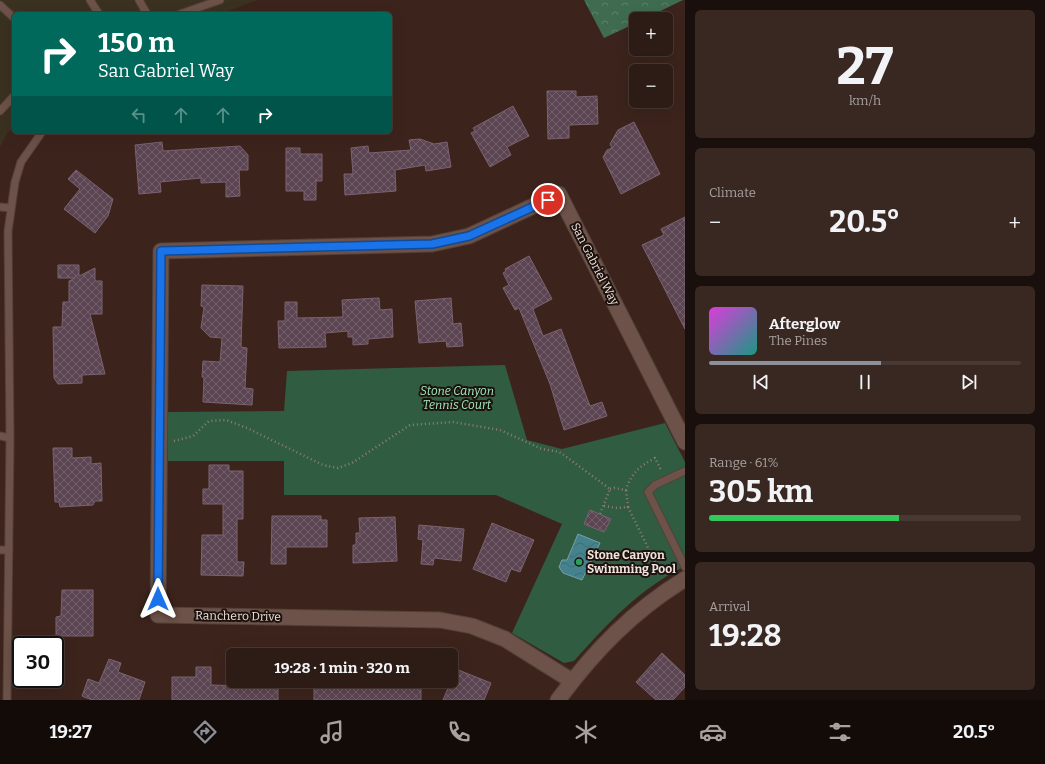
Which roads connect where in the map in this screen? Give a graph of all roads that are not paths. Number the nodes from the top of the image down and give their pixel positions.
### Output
1 (90, 0) edge
2 (138, 0) edge
3 (220, 0) edge
4 (0, 5) edge
5 (98, 12) edge
6 (146, 12) edge
7 (186, 12) edge
8 (12, 16) edge
9 (12, 98) edge
10 (0, 111) edge
11 (41, 134) edge
12 (0, 207) edge
13 (11, 208) junction
14 (161, 251) joint
15 (0, 436) edge
16 (10, 438) junction
17 (685, 442) edge
18 (685, 470) edge
19 (0, 550) edge
20 (9, 550) junction
21 (685, 567) edge
22 (685, 579) edge
23 (0, 581) edge
24 (9, 581) junction
25 (572, 681) junction
26 (7, 700) edge
27 (558, 700) edge

1 - 5 lane
2 - 6 lane
3 - 7 lane
4 - 8 lane
9 - 10 lane
11 - 13 lane
12 - 13 lane
13 - 16 lane
14 - 17 street, San Gabriel Way
14 - 25 street, Ranchero Drive
15 - 16 lane
16 - 20 lane
18 - 21 lane
19 - 20 lane
20 - 24 lane
22 - 25 street
23 - 24 lane
24 - 26 lane
25 - 27 street

